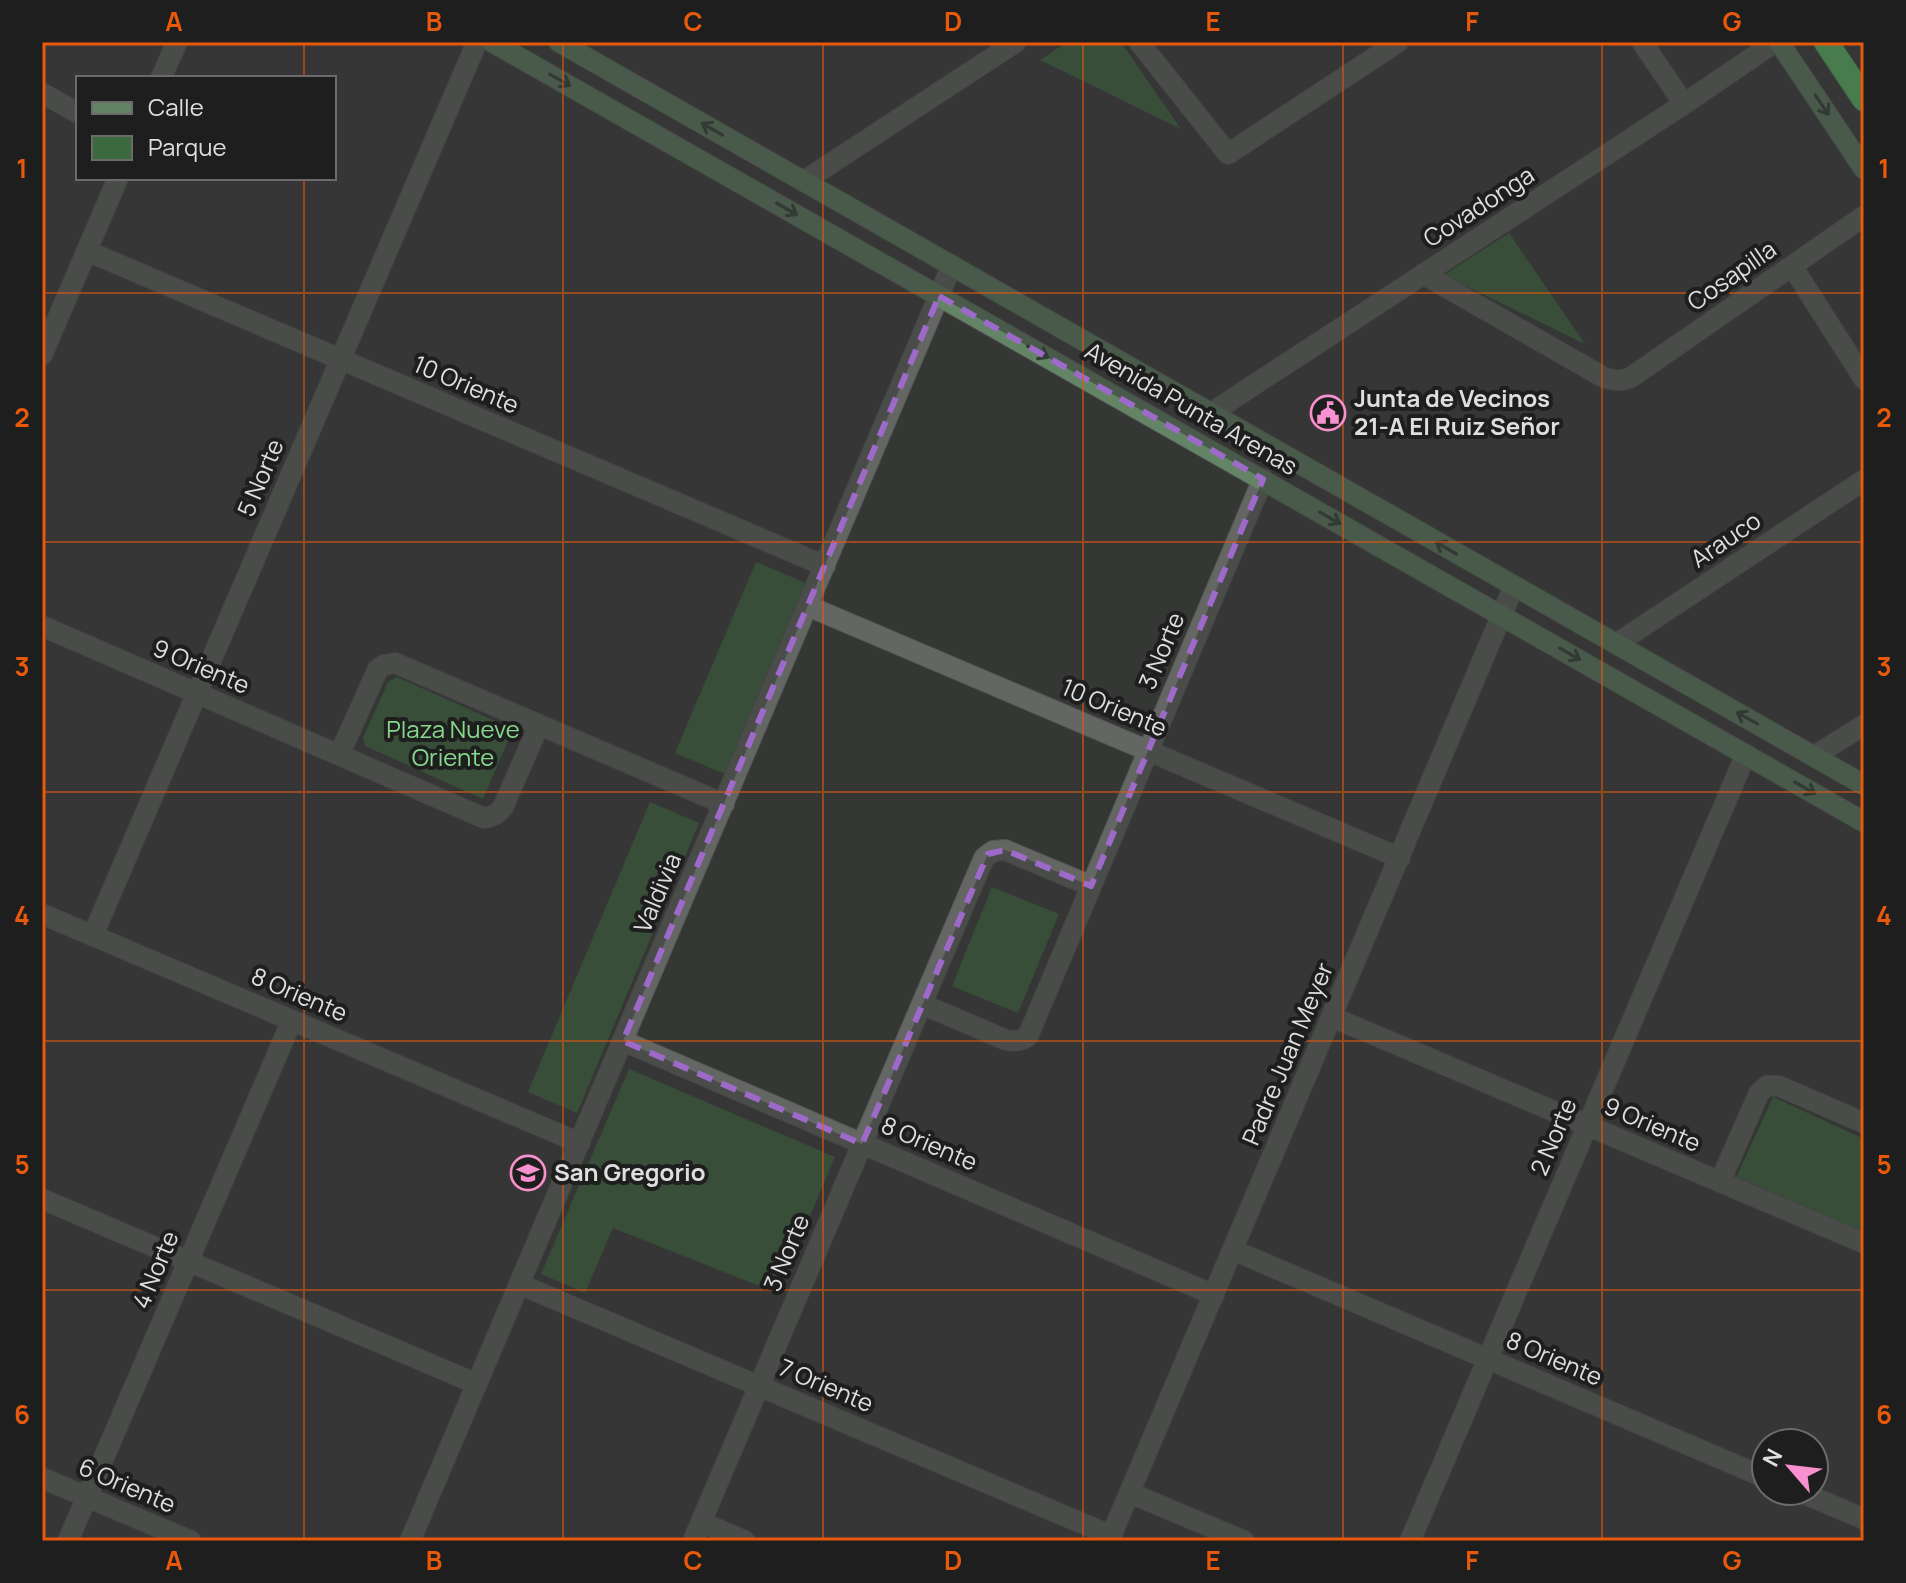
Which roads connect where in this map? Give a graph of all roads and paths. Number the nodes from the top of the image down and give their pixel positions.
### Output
1 (177, 42) edge
2 (477, 42) edge
3 (492, 42) edge
4 (559, 42) edge
5 (1016, 42) edge
6 (1139, 42) edge
7 (1398, 42) edge
8 (1642, 42) edge
9 (1777, 42) edge
10 (1826, 42) edge
11 (162, 76) edge
12 (42, 93) edge
13 (1864, 99) edge
14 (1684, 104) junction
15 (76, 112) edge
16 (1864, 169) edge
17 (117, 180) edge
18 (804, 181) junction
19 (1864, 216) edge
20 (87, 251) junction
21 (952, 265) junction
22 (1792, 266) junction
23 (1423, 274) junction
24 (939, 296) junction
25 (42, 355) edge
26 (341, 359) junction
27 (1864, 379) edge
28 (1211, 413) junction
29 (1263, 479) junction
30 (1864, 480) edge
31 (825, 566) junction
32 (1514, 586) junction
33 (808, 606) junction
34 (1502, 615) junction
35 (42, 626) edge
36 (1616, 644) junction
37 (197, 693) junction
38 (539, 725) junction
39 (1864, 725) edge
40 (1148, 751) junction
41 (1746, 754) junction
42 (339, 755) junction
43 (1814, 756) junction
44 (1864, 785) edge
45 (724, 804) junction
46 (1864, 822) edge
47 (1400, 858) junction
48 (1091, 886) junction
49 (42, 914) edge
50 (93, 935) junction
51 (922, 1004) junction
52 (1332, 1017) junction
53 (292, 1020) junction
54 (623, 1041) junction
55 (1864, 1123) edge
56 (1587, 1125) junction
57 (580, 1143) junction
58 (862, 1144) junction
59 (1720, 1182) junction
60 (42, 1199) edge
61 (1864, 1243) edge
62 (1233, 1250) junction
63 (188, 1261) junction
64 (519, 1284) junction
65 (1214, 1295) junction
66 (1488, 1359) junction
67 (477, 1384) junction
68 (759, 1386) junction
69 (1750, 1471) edge
70 (42, 1478) edge
71 (1130, 1493) junction
72 (87, 1497) junction
73 (1830, 1505) edge
74 (1864, 1519) edge
75 (697, 1532) edge
76 (1110, 1539) edge
77 (68, 1541) edge
78 (191, 1541) edge
79 (410, 1541) edge
80 (745, 1541) edge
81 (1244, 1541) edge
82 (1410, 1541) edge

1 - 11 street
2 - 26 street, 5 Norte
3 -> 24 main road, Avenida Punta Arenas
18 -> 4 main road, Avenida Punta Arenas
5 - 18 street
6 - 7 street
8 - 14 street
9 - 14 street, Covadonga
9 -> 16 main road
10 - 13 highway
12 - 15 street
14 - 23 street, Covadonga
17 - 20 street
18 - 21 main road, Avenida Punta Arenas
19 - 22 street, Cosapilla
20 - 25 street
20 - 26 street, 10 Oriente
21 - 24 street, Valdivia
21 - 28 main road, Avenida Punta Arenas
22 - 23 street, Cosapilla
22 - 27 street
23 - 28 street, Covadonga
24 -> 29 main road, Avenida Punta Arenas
24 - 31 street, Valdivia
26 - 31 street, 10 Oriente
26 - 37 street, 5 Norte
32 -> 28 main road, Avenida Punta Arenas
29 -> 34 main road, Avenida Punta Arenas
29 - 40 street, 3 Norte
30 - 36 street, Arauco
31 - 33 street, Valdivia
32 - 34 street, Padre Juan Meyer
32 - 36 main road, Avenida Punta Arenas
33 - 40 street, 10 Oriente
33 - 45 street, Valdivia
34 -> 41 main road, Avenida Punta Arenas
34 - 47 street, Padre Juan Meyer
35 - 37 street, 9 Oriente
43 -> 36 main road, Avenida Punta Arenas
37 - 42 street, 9 Oriente
37 - 50 street, 5 Norte
38 - 42 street
38 - 42 street, 9 Oriente
38 - 45 street
39 - 43 street
40 - 47 street, 10 Oriente
40 - 48 street, 3 Norte
41 -> 46 main road, Avenida Punta Arenas
41 - 56 street, 2 Norte
43 - 44 main road, Avenida Punta Arenas
45 - 54 street, Valdivia
47 - 52 street, Padre Juan Meyer
48 - 51 street, 3 Norte
48 - 51 street, 3 Norte
49 - 50 street, 8 Oriente
50 - 53 street, 8 Oriente
51 - 58 street, 3 Norte
52 - 56 street, 9 Oriente
52 - 62 street, Padre Juan Meyer
53 - 57 street, 8 Oriente
53 - 63 street, 4 Norte
54 - 57 street, Valdivia
54 - 58 street, 8 Oriente
55 - 59 street
56 - 59 street, 9 Oriente
56 - 66 street, 2 Norte
57 - 64 street, Valdivia
58 - 65 street, 8 Oriente
58 - 68 street, 3 Norte
59 - 61 street, 9 Oriente
60 - 63 street
62 - 65 street, Padre Juan Meyer
62 - 66 street, 8 Oriente
63 - 67 street
63 - 72 street, 4 Norte
64 - 67 street, Valdivia
64 - 68 street, 7 Oriente
65 - 71 street, Padre Juan Meyer
66 - 69 street, 8 Oriente
66 - 82 street, 2 Norte
67 - 79 street, Valdivia
68 - 75 street, 3 Norte
68 - 76 street, 7 Oriente
70 - 72 street, 6 Oriente
71 - 76 street, Padre Juan Meyer
71 - 81 street
72 - 77 street, 4 Norte
72 - 78 street, 6 Oriente
73 - 74 street
75 - 80 street, 3 Norte

